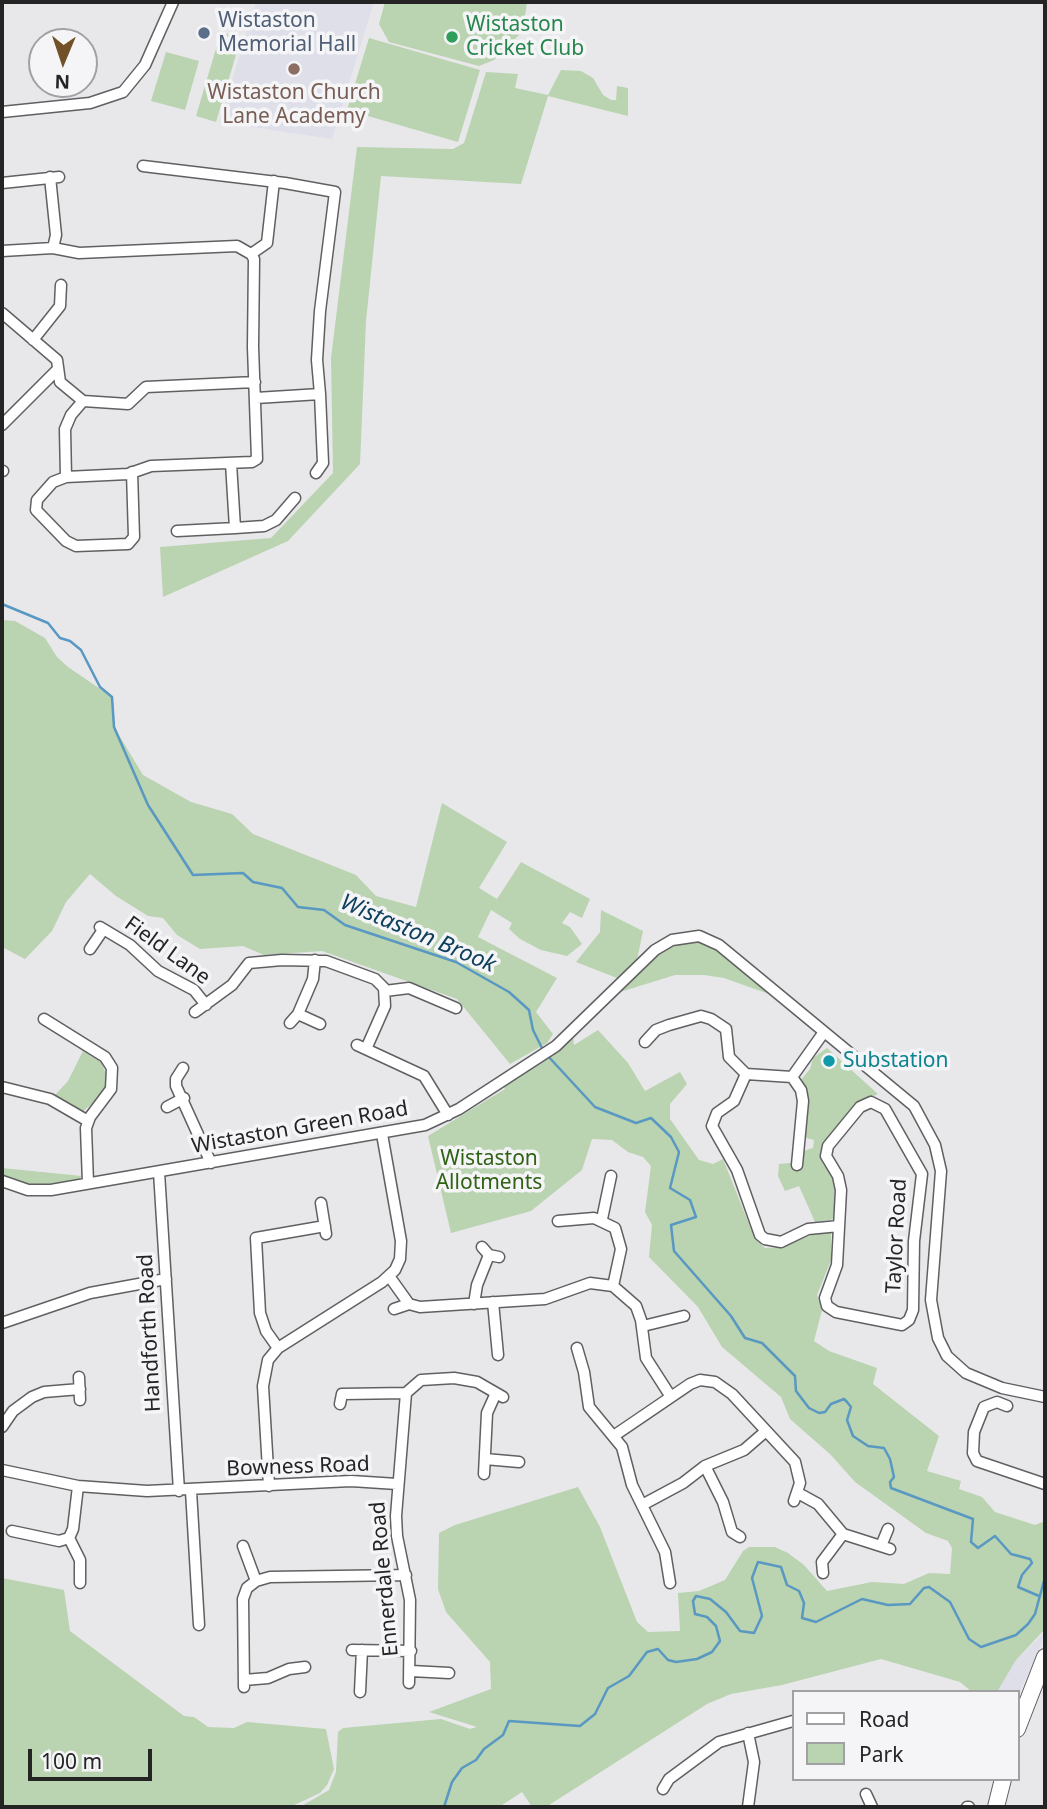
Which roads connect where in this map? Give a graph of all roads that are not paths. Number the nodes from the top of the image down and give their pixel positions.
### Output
1 (173, 2) edge
2 (2, 112) edge
3 (143, 166) dead end
4 (274, 181) junction
5 (2, 183) edge
6 (53, 248) junction
7 (2, 251) edge
8 (251, 254) junction
9 (61, 285) dead end
10 (4, 319) edge
11 (33, 340) junction
12 (56, 371) junction
13 (255, 382) junction
14 (320, 394) junction
15 (256, 398) junction
16 (83, 401) junction
17 (2, 425) edge
18 (231, 463) junction
19 (132, 472) junction
20 (316, 473) dead end
21 (66, 477) junction
22 (295, 498) dead end
23 (235, 528) junction
24 (177, 531) dead end
25 (90, 949) dead end
26 (316, 960) junction
27 (385, 991) junction
28 (206, 1005) junction
29 (449, 1009) dead end
30 (195, 1013) dead end
31 (44, 1019) dead end
32 (646, 1020) dead end
33 (320, 1024) dead end
34 (654, 1031) junction
35 (824, 1032) junction
36 (645, 1042) dead end
37 (183, 1068) dead end
38 (746, 1074) junction
39 (792, 1077) junction
40 (2, 1087) edge
41 (184, 1098) junction
42 (167, 1107) dead end
43 (448, 1115) junction
44 (88, 1121) junction
45 (382, 1135) junction
46 (799, 1140) junction
47 (813, 1142) dead end
48 (211, 1163) junction
49 (797, 1165) dead end
50 (159, 1172) junction
51 (611, 1176) dead end
52 (2, 1181) edge
53 (88, 1183) junction
54 (321, 1203) dead end
55 (562, 1216) dead end
56 (602, 1219) junction
57 (839, 1226) junction
58 (490, 1253) dead end
59 (389, 1276) junction
60 (166, 1279) junction
61 (612, 1286) junction
62 (494, 1303) junction
63 (409, 1304) junction
64 (474, 1304) junction
65 (394, 1309) dead end
66 (684, 1316) dead end
67 (2, 1323) edge
68 (643, 1326) junction
69 (278, 1348) junction
70 (501, 1348) dead end
71 (577, 1348) dead end
72 (80, 1389) dead end
73 (407, 1393) junction
74 (1045, 1397) edge
75 (671, 1398) junction
76 (340, 1404) dead end
77 (1007, 1406) dead end
78 (2, 1427) edge
79 (766, 1431) junction
80 (615, 1435) junction
81 (485, 1459) junction
82 (511, 1464) dead end
83 (705, 1466) junction
84 (2, 1470) edge
85 (484, 1474) dead end
86 (397, 1484) junction
87 (1045, 1485) edge
88 (78, 1486) junction
89 (269, 1486) junction
90 (179, 1491) junction
91 (191, 1491) junction
92 (642, 1505) junction
93 (888, 1529) dead end
94 (12, 1531) dead end
95 (843, 1534) junction
96 (732, 1536) dead end
97 (69, 1538) junction
98 (243, 1546) dead end
99 (823, 1573) dead end
100 (407, 1575) junction
101 (256, 1581) junction
102 (80, 1583) dead end
103 (670, 1583) dead end
104 (199, 1625) dead end
105 (411, 1651) junction
106 (1045, 1657) edge
107 (305, 1667) dead end
108 (443, 1669) dead end
109 (357, 1685) dead end
110 (792, 1721) edge
111 (1019, 1724) edge
112 (748, 1733) junction
113 (1002, 1781) edge
114 (663, 1789) dead end
115 (748, 1807) edge
116 (996, 1807) edge

1 - 2 street
3 - 4 street
4 - 8 street
4 - 14 street
5 - 6 street
6 - 7 street
6 - 8 street
8 - 13 street
9 - 11 street
10 - 11 street
11 - 12 street
12 - 16 street
12 - 17 street
13 - 15 street
13 - 16 street
14 - 15 street
14 - 20 street
15 - 18 street
16 - 21 street
18 - 19 street
18 - 23 street
19 - 21 street
19 - 21 street
22 - 23 street
23 - 24 street
25 - 28 street, Field Lane
26 - 27 street, Field Lane
26 - 28 street, Field Lane
26 - 33 street
27 - 29 street, Field Lane
27 - 43 street
28 - 30 street, Field Lane
31 - 44 street
32 - 34 street
34 - 36 street
34 - 38 street
35 - 39 street
35 - 43 street, Wistaston Green Road
35 - 74 street, Wistaston Green Road
37 - 41 street
38 - 39 street
38 - 57 street
39 - 46 street
40 - 44 street
41 - 42 street
41 - 48 street
43 - 45 street, Wistaston Green Road
44 - 53 street
45 - 48 street, Wistaston Green Road
45 - 59 street
46 - 47 street
46 - 49 street
48 - 50 street, Wistaston Green Road
50 - 53 street, Wistaston Green Road
50 - 60 street, Handforth Road
51 - 56 street
52 - 53 street, Wistaston Green Road
54 - 69 street
55 - 56 street
56 - 61 street
57 - 57 street, Taylor Road
58 - 64 street
59 - 63 street
59 - 69 street
60 - 67 street
60 - 90 street, Handforth Road
61 - 62 street
61 - 68 street
62 - 64 street
62 - 70 street
63 - 64 street
63 - 65 street
66 - 68 street
68 - 75 street
69 - 89 street
71 - 80 street
72 - 78 street
73 - 76 street
73 - 81 street
73 - 86 street, Bowness Road
75 - 79 street
75 - 80 street
77 - 87 street
79 - 83 street
79 - 95 street
80 - 92 street
81 - 82 street
81 - 85 street
83 - 92 street
83 - 96 street
84 - 88 street, Bowness Road
86 - 89 street, Bowness Road
86 - 100 street, Ennerdale Road
88 - 90 street, Bowness Road
88 - 97 street
89 - 91 street, Bowness Road
90 - 91 street, Bowness Road
91 - 104 street
92 - 103 street
93 - 95 street
94 - 97 street
95 - 99 street
97 - 102 street
98 - 101 street
100 - 101 street
100 - 105 street, Ennerdale Road
101 - 107 street
105 - 108 street, Ennerdale Road
105 - 109 street
106 - 111 highway
110 - 112 street
112 - 114 street
112 - 115 street
113 - 116 highway

